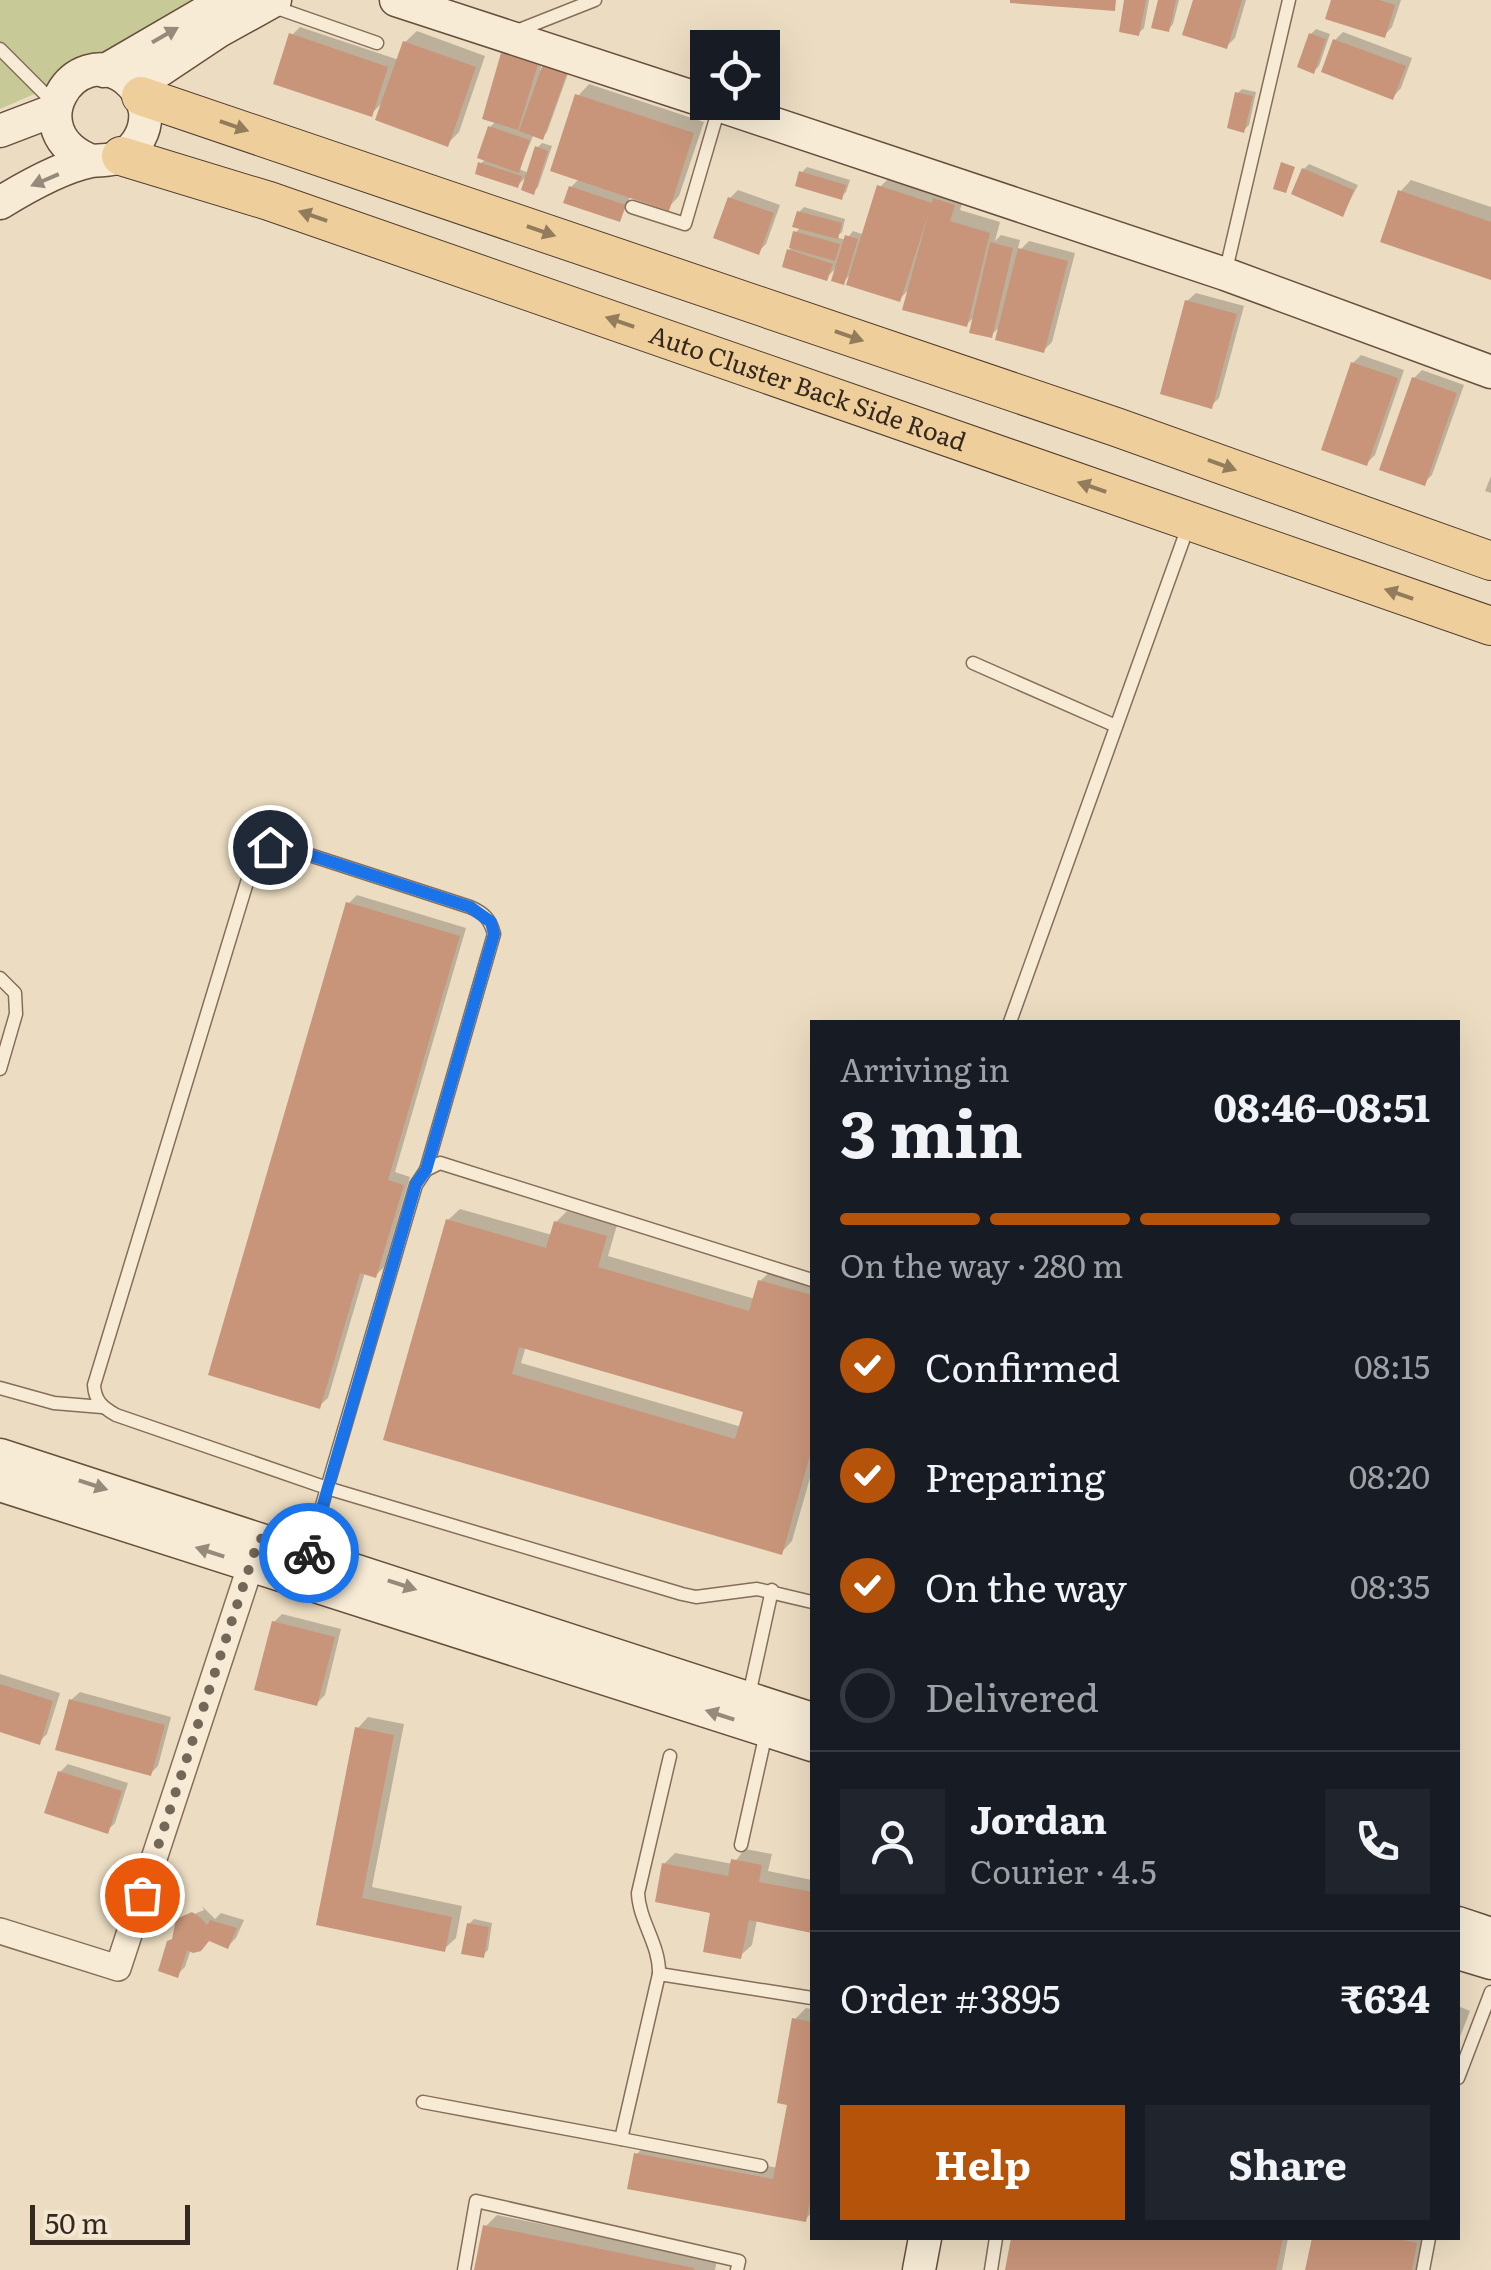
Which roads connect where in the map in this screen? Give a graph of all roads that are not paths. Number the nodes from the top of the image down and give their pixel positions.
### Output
1 (226, 0) edge
2 (396, 0) edge
3 (595, 0) edge
4 (1289, 0) edge
5 (271, 2) edge
6 (506, 35) junction
7 (378, 42) dead end
8 (0, 49) edge
9 (104, 71) junction
10 (138, 92) junction
11 (690, 97) edge
12 (56, 107) junction
13 (708, 120) edge
14 (760, 120) edge
15 (0, 131) edge
16 (106, 159) junction
17 (0, 203) edge
18 (632, 207) dead end
19 (1224, 274) junction
20 (1491, 372) edge
21 (1190, 522) junction
22 (1491, 561) edge
23 (1491, 626) edge
24 (973, 663) dead end
25 (1116, 726) junction
26 (0, 978) edge
27 (1011, 1020) edge
28 (0, 1069) edge
29 (426, 1170) junction
30 (810, 1279) edge
31 (0, 1388) edge
32 (102, 1407) junction
33 (0, 1455) edge
34 (0, 1485) edge
35 (327, 1488) junction
36 (255, 1552) junction
37 (308, 1554) junction
38 (772, 1590) junction
39 (810, 1601) edge
40 (748, 1698) junction
41 (796, 1729) edge
42 (670, 1756) dead end
43 (740, 1845) dead end
44 (1460, 1924) edge
45 (0, 1931) edge
46 (1491, 1934) edge
47 (1460, 1954) edge
48 (1491, 1964) edge
49 (659, 1974) junction
50 (1491, 1992) edge
51 (810, 1998) edge
52 (1460, 2073) edge
53 (423, 2102) dead end
54 (622, 2139) junction
55 (761, 2166) dead end
56 (925, 2240) edge
57 (996, 2240) edge
58 (1429, 2240) edge
59 (464, 2270) edge
60 (737, 2270) edge
61 (919, 2270) edge
62 (991, 2270) edge
63 (1423, 2270) edge

9 -> 1 main road
2 - 6 main road
3 - 6 lane
4 - 19 lane
5 - 7 lane
5 - 10 main road
6 - 11 main road
8 - 12 lane
9 - 10 main road
9 - 12 main road
10 - 16 main road
10 -> 22 main road
12 - 15 main road
12 - 16 main road, Auto Cluster Back Side Road
13 - 18 lane
14 - 19 main road
16 -> 17 main road
21 -> 16 main road, Auto Cluster Back Side Road
19 - 20 main road
23 -> 21 main road, Auto Cluster Back Side Road
21 - 25 lane
24 - 25 lane
25 - 27 lane
26 - 28 lane
29 - 30 lane
29 - 32 lane
29 - 35 lane
31 - 32 lane
32 - 35 lane
33 -> 36 main road
36 -> 34 main road
35 - 37 lane
35 - 38 lane
36 - 37 main road
41 -> 36 main road
36 - 45 street
37 -> 40 main road
38 - 39 lane
38 - 40 lane
40 - 41 main road
41 - 43 lane
42 - 49 lane
44 - 46 main road
47 - 48 main road
49 - 51 lane
49 - 54 lane
50 - 52 lane
53 - 54 lane
54 - 55 lane
56 - 61 main road
57 - 62 lane
58 - 63 lane
59 - 60 lane

